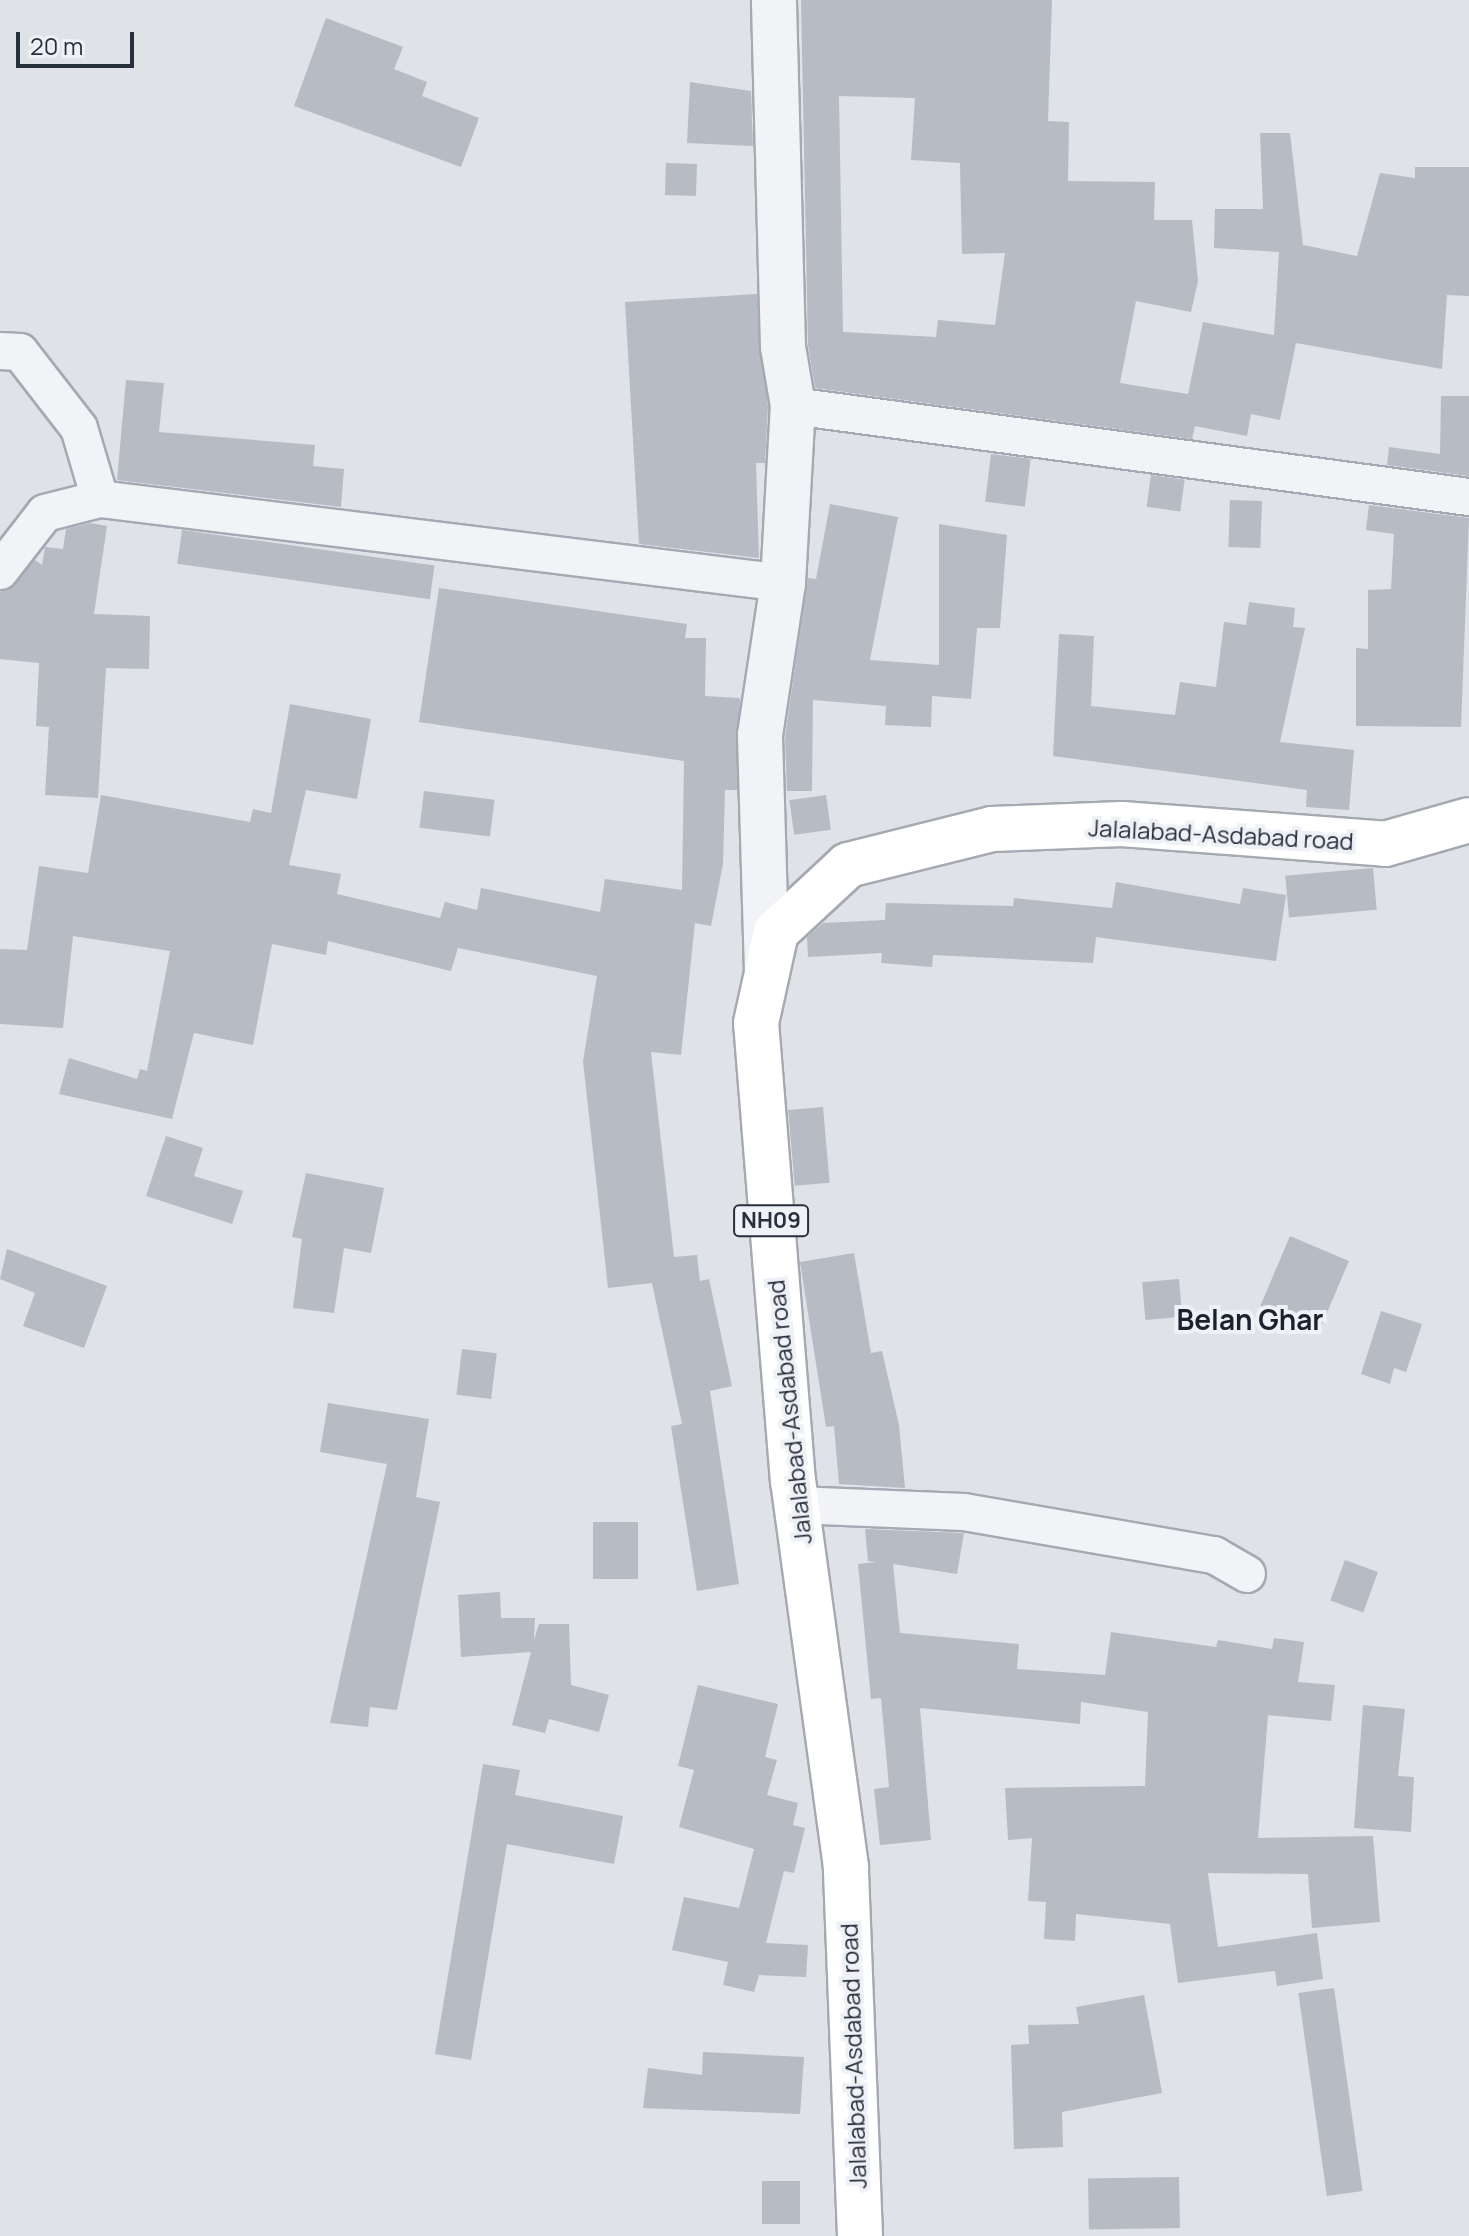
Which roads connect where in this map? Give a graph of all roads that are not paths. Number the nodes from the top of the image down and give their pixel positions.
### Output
1 (774, 0) edge
2 (0, 351) edge
3 (793, 406) junction
4 (1469, 497) edge
5 (100, 499) junction
6 (0, 571) edge
7 (783, 583) junction
8 (1469, 820) edge
9 (767, 975) junction
10 (796, 1505) junction
11 (1247, 1574) dead end
12 (860, 2236) edge

1 - 3 street
2 - 5 street
3 - 4 street
3 - 7 street
5 - 6 street
5 - 7 street
7 - 9 street
8 - 9 main road, Jalalabad-Asdabad road / NH09
9 - 10 main road, Jalalabad-Asdabad road / NH09
10 - 11 street
10 - 12 main road, Jalalabad-Asdabad road / NH09

